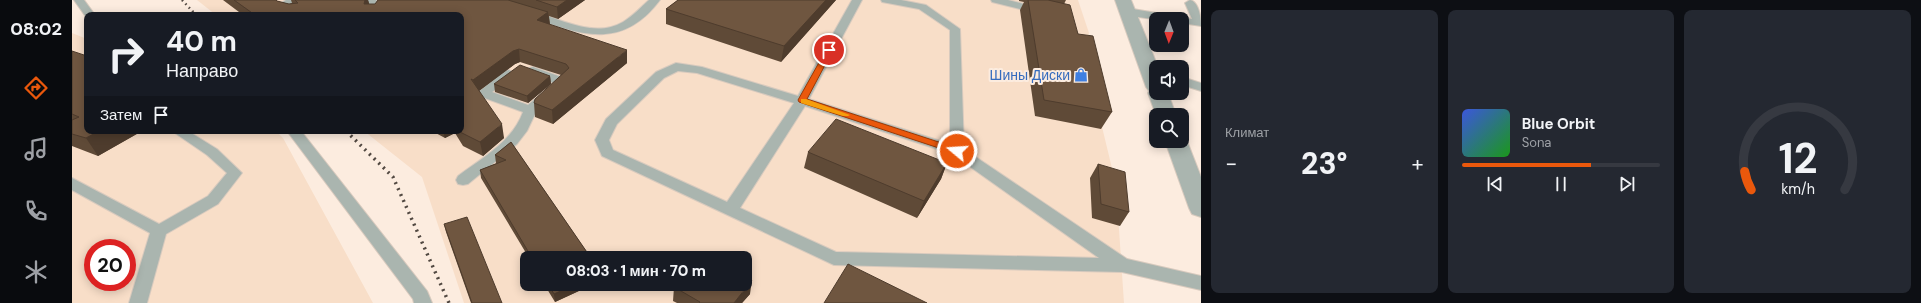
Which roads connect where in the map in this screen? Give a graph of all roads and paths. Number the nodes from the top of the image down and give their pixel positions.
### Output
1 (79, 0) edge
2 (295, 0) edge
3 (371, 0) edge
4 (655, 0) edge
5 (857, 0) edge
6 (886, 0) edge
7 (996, 0) edge
8 (1190, 3) dead end
9 (1125, 6) edge
10 (88, 12) edge
11 (292, 12) edge
12 (375, 12) edge
13 (524, 12) edge
14 (1047, 12) edge
15 (1149, 12) edge
16 (1189, 21) edge
17 (1149, 66) edge
18 (1189, 83) edge
19 (1201, 87) edge
20 (802, 100) junction
21 (530, 110) junction
22 (184, 134) edge
23 (296, 134) edge
24 (1179, 148) edge
25 (957, 151) junction
26 (463, 180) dead end
27 (72, 183) edge
28 (1201, 208) edge
29 (731, 209) junction
30 (159, 231) junction
31 (1122, 264) junction
32 (1201, 283) edge
33 (138, 303) edge
34 (423, 303) edge

1 - 10 lane
2 - 11 lane
3 - 12 lane
4 - 13 lane
5 - 20 lane
6 - 25 lane
7 - 14 lane
8 - 16 lane
9 - 15 lane
9 - 17 street
18 - 19 lane
20 - 25 lane
20 - 29 lane
20 - 29 lane
21 - 21 lane
21 - 26 lane
22 - 30 lane
23 - 34 lane
24 - 28 street
25 - 31 lane
27 - 30 lane
29 - 31 lane
30 - 33 lane
31 - 32 lane

